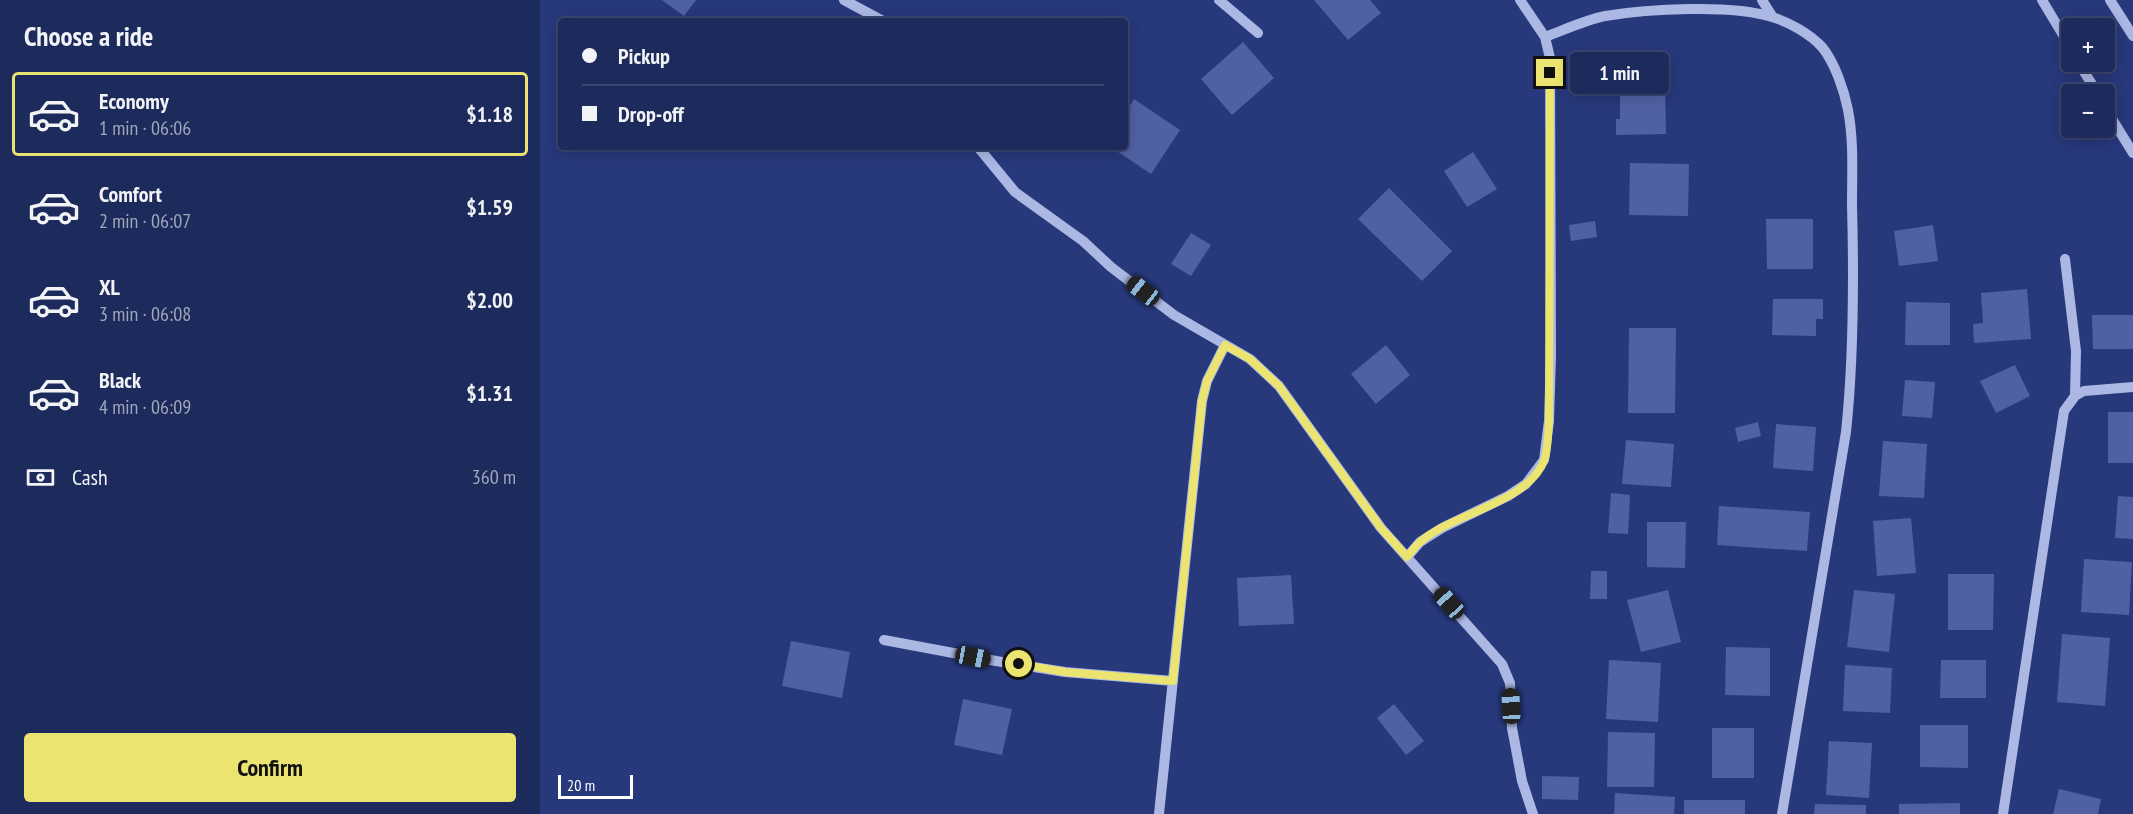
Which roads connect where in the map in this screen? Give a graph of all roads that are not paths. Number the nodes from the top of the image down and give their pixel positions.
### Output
1 (844, 0) edge
2 (1219, 0) edge
3 (1521, 0) edge
4 (1762, 0) edge
5 (2042, 0) edge
6 (2110, 0) edge
7 (1772, 16) junction
8 (877, 18) edge
9 (2061, 32) edge
10 (1258, 33) dead end
11 (2133, 36) edge
12 (1545, 37) junction
13 (2115, 124) edge
14 (980, 150) edge
15 (2133, 153) edge
16 (2066, 259) dead end
17 (1225, 345) junction
18 (2133, 387) edge
19 (2074, 396) junction
20 (1407, 557) junction
21 (884, 640) dead end
22 (1173, 681) junction
23 (1159, 814) edge
24 (1533, 814) edge
25 (1782, 814) edge
26 (2003, 814) edge

1 - 8 street
2 - 10 street
3 - 12 street
4 - 7 street
5 - 9 street
6 - 11 street
7 - 12 street
7 - 25 street
12 - 20 street
13 - 15 street
14 - 17 street
16 - 19 street
17 - 20 street
17 - 22 street
18 - 19 street
19 - 26 street
20 - 24 street
21 - 22 street
22 - 23 street

